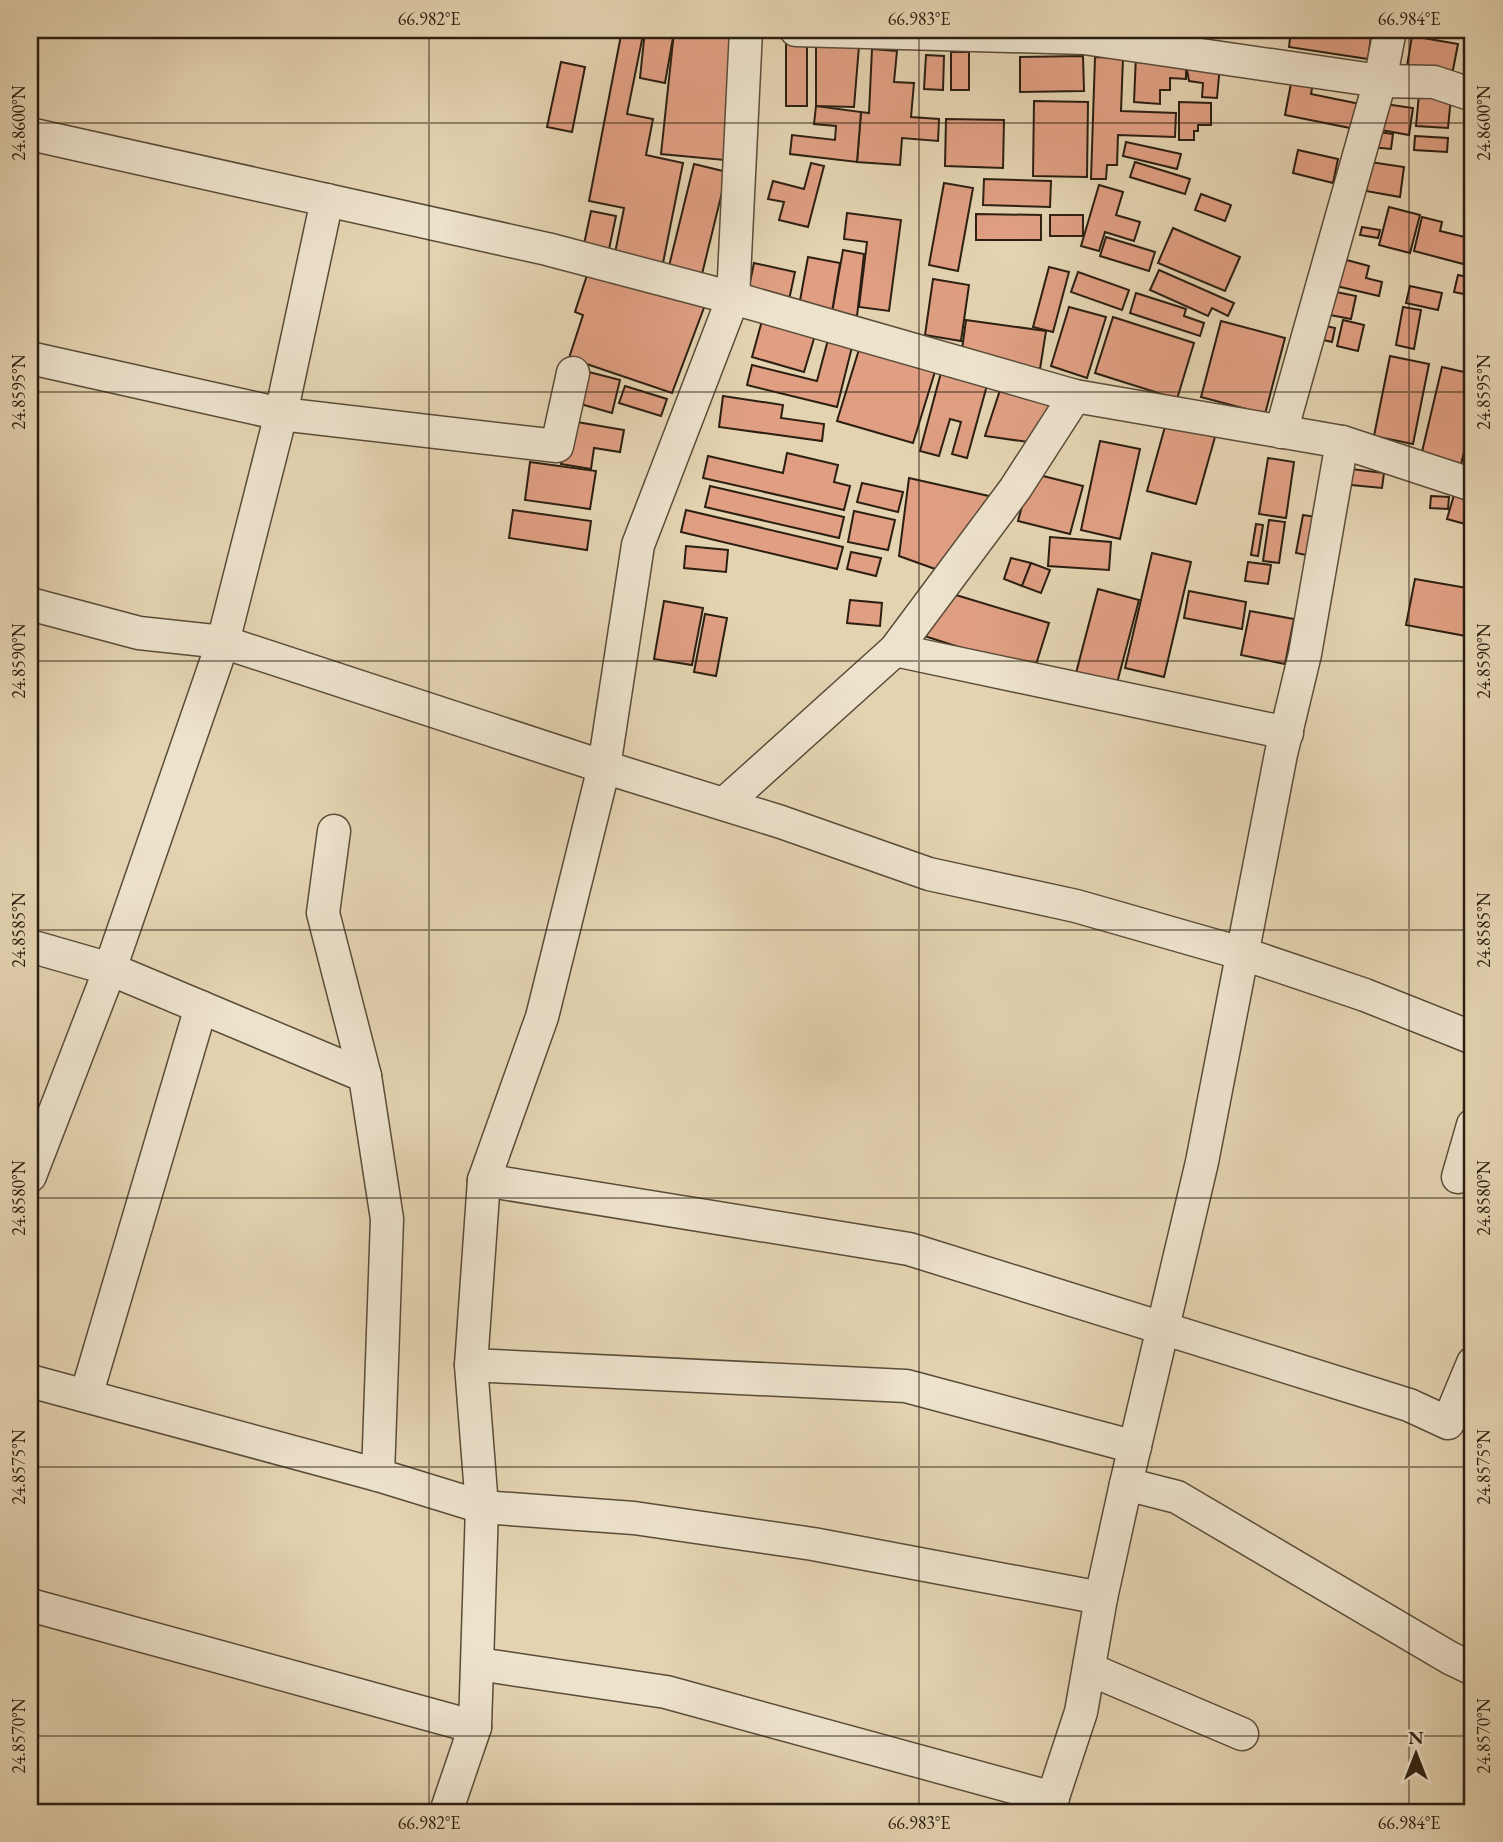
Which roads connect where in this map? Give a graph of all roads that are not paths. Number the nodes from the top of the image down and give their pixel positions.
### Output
1 (746, 30) edge
2 (796, 30) edge
3 (1390, 30) edge
4 (1084, 34) edge
5 (1380, 81) junction
6 (1473, 95) edge
7 (30, 134) edge
8 (327, 200) junction
9 (733, 298) junction
10 (30, 358) edge
11 (573, 373) dead end
12 (1075, 396) junction
13 (281, 414) junction
14 (1281, 432) junction
15 (1342, 442) junction
16 (1473, 485) edge
17 (30, 604) edge
18 (223, 642) junction
19 (895, 650) junction
20 (1287, 733) junction
21 (604, 767) junction
22 (724, 804) junction
23 (334, 831) dead end
24 (30, 946) edge
25 (1244, 954) junction
26 (110, 969) junction
27 (201, 1007) junction
28 (1473, 1037) edge
29 (365, 1076) junction
30 (1473, 1125) edge
31 (30, 1176) edge
32 (1458, 1177) dead end
33 (484, 1180) junction
34 (1161, 1329) junction
35 (1473, 1363) edge
36 (471, 1366) junction
37 (30, 1381) edge
38 (86, 1396) junction
39 (1135, 1447) junction
40 (377, 1475) junction
41 (1126, 1484) junction
42 (482, 1507) junction
43 (1101, 1598) junction
44 (30, 1605) edge
45 (478, 1664) junction
46 (1088, 1669) junction
47 (1473, 1669) edge
48 (475, 1727) junction
49 (1242, 1734) dead end
50 (1051, 1805) edge
51 (446, 1812) edge

1 - 9 street
2 - 4 street
3 - 5 street
4 - 5 street
5 - 6 street
5 - 14 street
7 - 8 street
8 - 9 street
8 - 13 street
9 - 12 street
9 - 21 street
10 - 13 street
11 - 13 street
12 - 14 street
12 - 19 street
13 - 18 street
14 - 15 street
15 - 16 street
15 - 20 street
17 - 18 street
18 - 21 street
18 - 26 street
19 - 20 street
19 - 22 street
20 - 25 street
21 - 22 street
21 - 33 street
22 - 25 street
23 - 29 street
24 - 26 street
25 - 28 street
25 - 34 street
26 - 27 street
26 - 31 street
27 - 29 street
27 - 38 street
29 - 40 street
30 - 32 street
33 - 34 street
33 - 36 street
34 - 35 street
34 - 39 street
36 - 39 street
36 - 42 street
37 - 38 street
38 - 40 street
39 - 41 street
40 - 42 street
41 - 43 street
41 - 47 street
42 - 43 street
42 - 45 street
43 - 46 street
44 - 48 street
45 - 48 street
45 - 50 street
46 - 49 street
46 - 50 street
48 - 51 street

